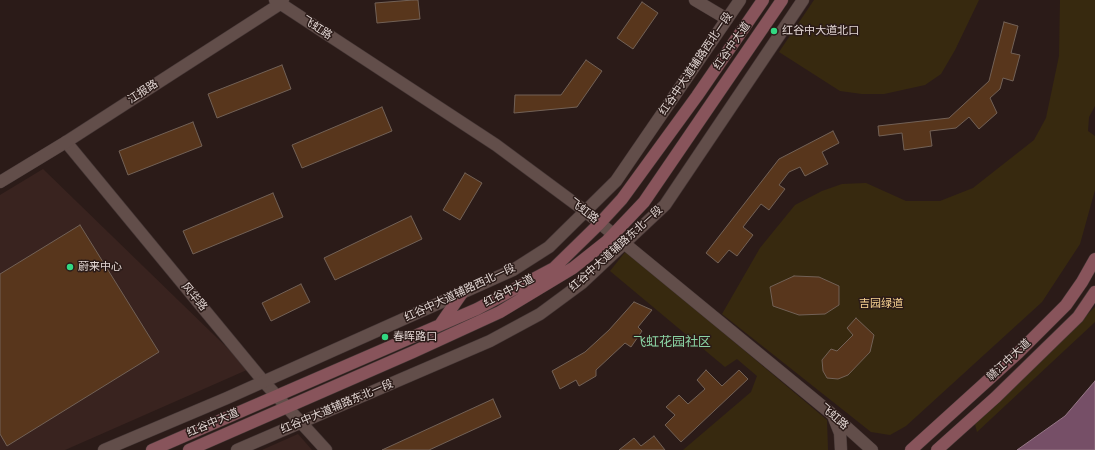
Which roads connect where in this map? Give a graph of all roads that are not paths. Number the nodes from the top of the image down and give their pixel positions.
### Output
1 (695, 0) edge
2 (740, 0) edge
3 (763, 0) edge
4 (782, 0) edge
5 (803, 0) edge
6 (280, 1) edge
7 (727, 19) junction
8 (66, 142) junction
9 (0, 182) edge
10 (585, 211) junction
11 (600, 224) junction
12 (614, 234) junction
13 (624, 243) junction
14 (1095, 259) edge
15 (1095, 292) edge
16 (462, 293) junction
17 (440, 325) junction
18 (264, 382) junction
19 (277, 396) junction
20 (288, 407) junction
21 (833, 415) junction
22 (302, 422) junction
23 (104, 450) edge
24 (152, 450) edge
25 (189, 450) edge
26 (237, 450) edge
27 (326, 450) edge
28 (841, 450) edge
29 (872, 450) edge
30 (910, 450) edge
31 (937, 450) edge

1 - 7 street
2 - 7 street, 红谷中大道辅路西北一段
3 - 11 main road, 红谷中大道
4 - 12 main road, 红谷中大道
5 - 13 street, 红谷中大道辅路东北一段
6 - 8 street, 江报路
6 - 10 street, 飞虹路
7 - 10 street, 红谷中大道辅路西北一段
8 - 9 street, 江报路
8 - 18 street, 风华路
10 - 11 street, 飞虹路
10 - 16 street, 红谷中大道辅路西北一段
11 - 12 street, 飞虹路
11 - 17 main road, 红谷中大道
12 - 13 street, 飞虹路
12 - 20 main road, 红谷中大道
13 - 21 street, 飞虹路
13 - 22 street, 红谷中大道辅路东北一段
14 - 30 main road, 赣江中大道
15 - 31 main road, 赣江中大道
16 - 17 main road
16 - 18 street, 红谷中大道辅路西北一段
17 - 19 main road, 红谷中大道
18 - 19 street, 风华路
18 - 23 street, 红谷中大道辅路西北一段
19 - 20 street, 风华路
19 - 24 main road, 红谷中大道
20 - 22 street, 风华路
20 - 25 main road, 红谷中大道
21 - 28 street
21 - 29 street, 飞虹路
22 - 26 street, 红谷中大道辅路东北一段
22 - 27 street, 风华路

